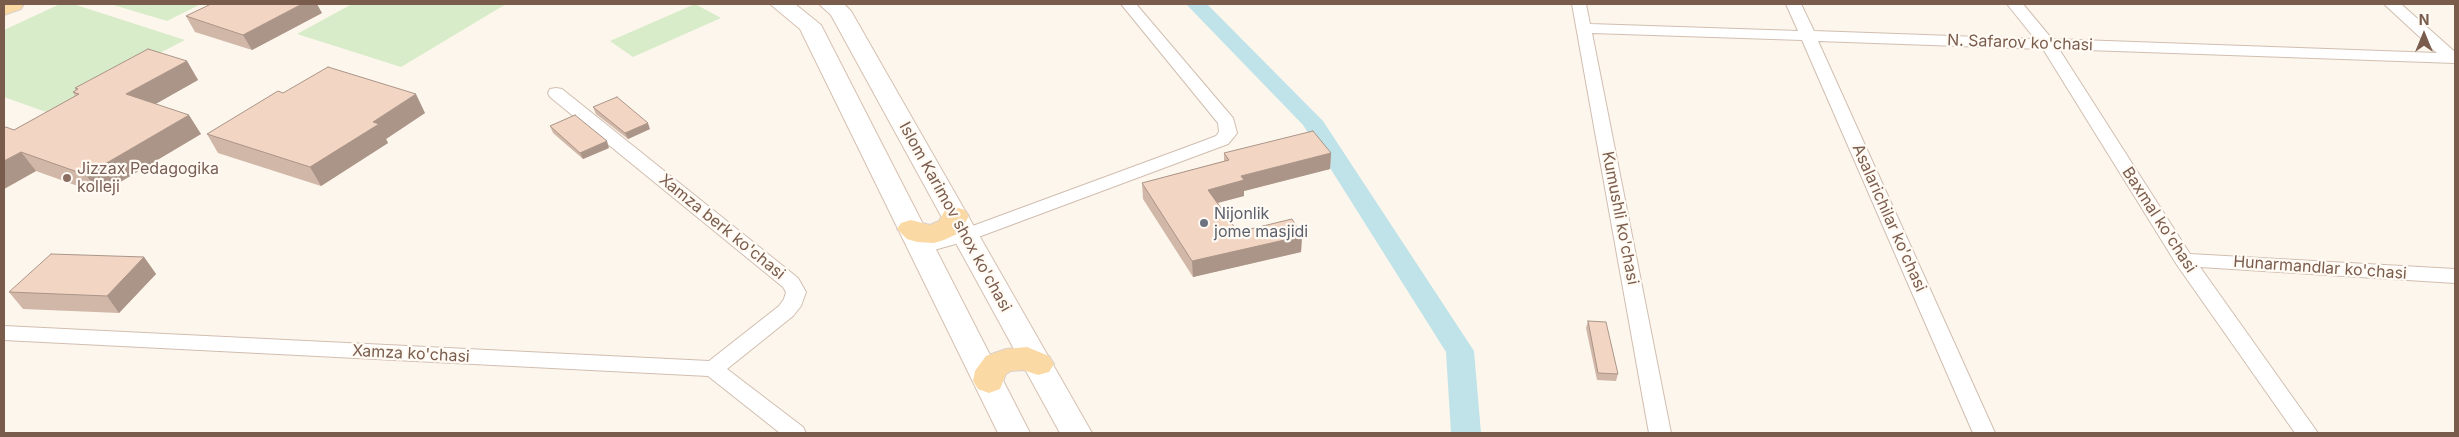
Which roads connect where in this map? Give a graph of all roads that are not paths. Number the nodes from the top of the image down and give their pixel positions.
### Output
1 (13, 4) edge
2 (781, 4) edge
3 (830, 4) edge
4 (1128, 4) edge
5 (1579, 4) edge
6 (1794, 4) edge
7 (2015, 4) edge
8 (2392, 4) edge
9 (4, 8) edge
10 (1584, 28) junction
11 (1808, 35) junction
12 (2047, 44) junction
13 (2454, 58) edge
14 (556, 92) dead end
15 (960, 226) junction
16 (915, 239) junction
17 (2184, 260) junction
18 (2455, 276) edge
19 (4, 333) edge
20 (1038, 364) junction
21 (713, 369) junction
22 (989, 381) junction
23 (795, 433) edge
24 (1014, 433) edge
25 (1076, 433) edge
26 (1660, 433) edge
27 (1984, 433) edge
28 (2307, 433) edge

1 - 9 main road
2 - 16 main road
3 - 15 main road, Islom Karimov shox ko'chasi
4 - 15 street
5 - 10 street, Kumushli ko'chasi
6 - 11 street, Asalarichilar ko'chasi
7 - 12 street, Baxmal ko'chasi
8 - 13 street
10 - 11 street, N. Safarov ko'chasi
10 - 26 street, Kumushli ko'chasi
11 - 12 street, N. Safarov ko'chasi
11 - 27 street, Asalarichilar ko'chasi
12 - 13 street, N. Safarov ko'chasi
12 - 17 street, Baxmal ko'chasi
14 - 21 street, Xamza berk ko'chasi
15 - 16 main road
15 - 20 main road, Islom Karimov shox ko'chasi
16 - 22 main road
17 - 18 street, Hunarmandlar ko'chasi
17 - 28 street, Baxmal ko'chasi
19 - 21 street, Xamza ko'chasi
20 - 22 main road
20 - 25 main road, Islom Karimov shox ko'chasi
21 - 23 street
22 - 24 main road

